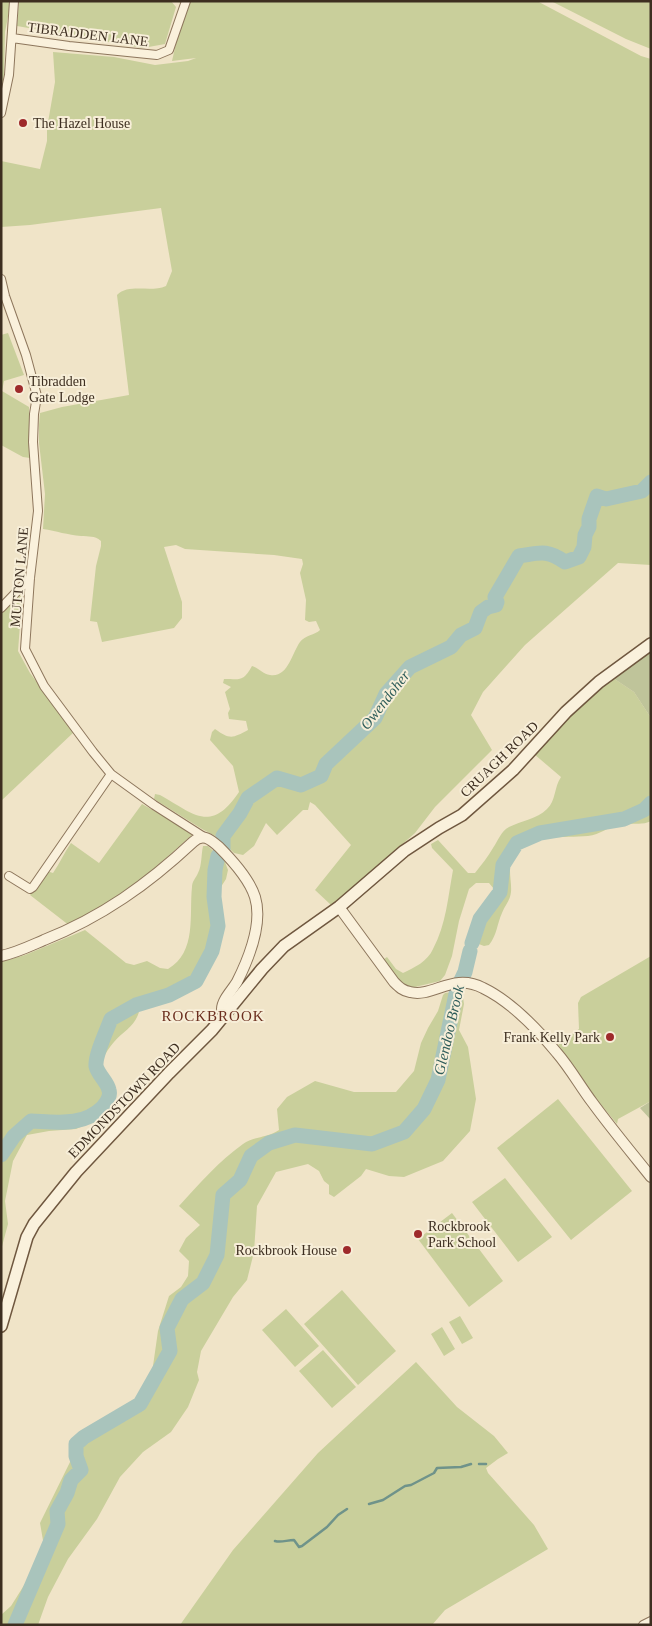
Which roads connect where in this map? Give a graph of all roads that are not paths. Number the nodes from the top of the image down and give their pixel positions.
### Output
1 (14, 1) edge
2 (186, 1) edge
3 (12, 38) junction
4 (1, 114) edge
5 (1, 279) edge
6 (30, 578) junction
7 (1, 608) edge
8 (651, 644) edge
9 (111, 774) junction
10 (204, 837) junction
11 (9, 876) dead end
12 (339, 907) junction
13 (1, 956) edge
14 (225, 1016) junction
15 (651, 1177) edge
16 (1, 1326) edge
17 (651, 1621) edge
18 (643, 1625) edge

1 - 3 street
2 - 3 street, TIBRADDEN LANE
3 - 4 street
5 - 6 street, MUTTON LANE
6 - 7 street
6 - 9 street, MUTTON LANE
8 - 12 main road, CRUAGH ROAD
9 - 10 street, MUTTON LANE
9 - 11 street
10 - 13 street
10 - 14 street
12 - 14 main road, EDMONDSTOWN ROAD
12 - 15 street
14 - 16 main road, EDMONDSTOWN ROAD
17 - 18 street

